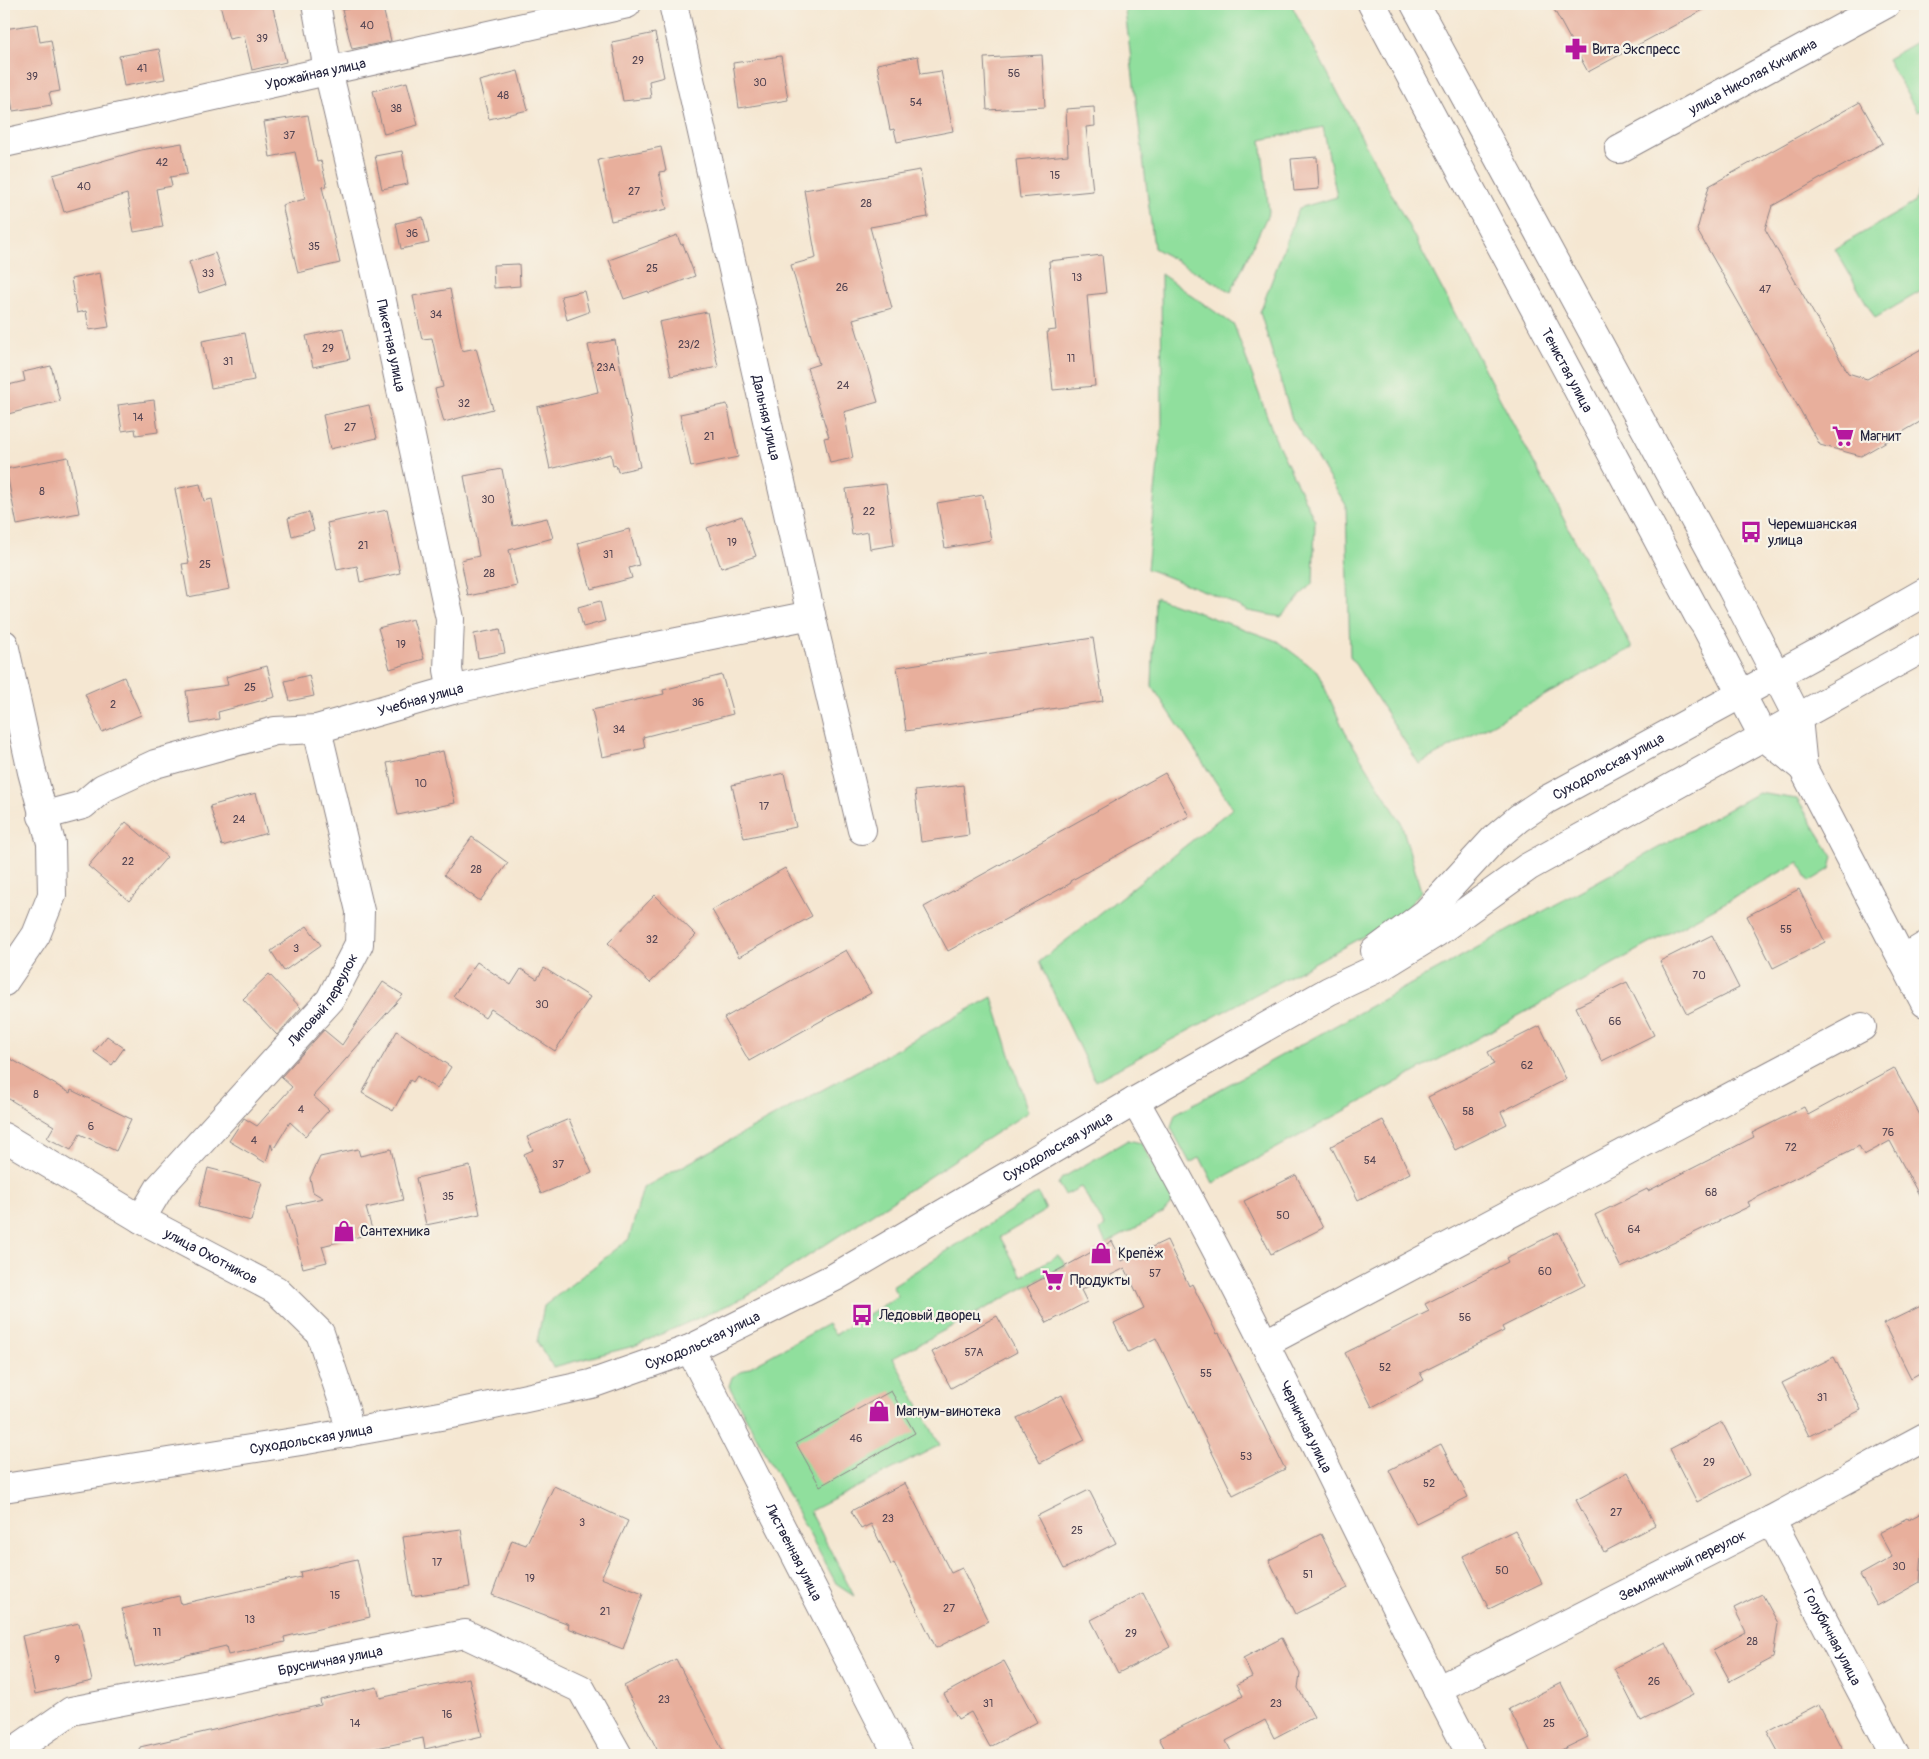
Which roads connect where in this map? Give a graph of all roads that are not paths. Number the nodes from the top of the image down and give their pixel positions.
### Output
1 (316, 4) edge
2 (627, 4) edge
3 (673, 4) edge
4 (1372, 4) edge
5 (1416, 4) edge
6 (1886, 4) edge
7 (328, 70) junction
8 (4, 143) edge
9 (1619, 149) dead end
10 (1925, 592) edge
11 (810, 615) junction
12 (4, 644) edge
13 (1925, 647) edge
14 (1776, 676) junction
15 (452, 690) junction
16 (1741, 693) junction
17 (1798, 718) junction
18 (317, 729) junction
19 (1763, 736) junction
20 (1803, 768) junction
21 (42, 816) junction
22 (862, 830) dead end
23 (1925, 946) edge
24 (1902, 960) junction
25 (4, 982) edge
26 (1328, 991) junction
27 (1925, 1003) edge
28 (1862, 1027) dead end
29 (1135, 1101) junction
30 (4, 1138) edge
31 (141, 1219) junction
32 (1266, 1343) junction
33 (690, 1348) junction
34 (349, 1433) junction
35 (1925, 1437) edge
36 (4, 1488) edge
37 (1771, 1520) junction
38 (1437, 1690) junction
39 (8, 1755) edge
40 (618, 1755) edge
41 (898, 1755) edge
42 (1471, 1755) edge
43 (1895, 1755) edge

1 - 7 street, Пикетная улица
2 - 7 street, Урожайная улица
3 - 11 street, Дальняя улица
4 - 16 street, Тенистая улица
5 - 14 street
6 - 9 street, улица Николая Кичигина
7 - 8 street, Урожайная улица
7 - 15 street, Пикетная улица
10 - 14 street, Суходольская улица
11 - 15 street, Учебная улица
11 - 22 street, Дальняя улица
12 - 21 street
13 - 17 street, Суходольская улица
14 - 16 street, Суходольская улица
14 - 17 street
15 - 18 street, Учебная улица
16 - 19 street, Тенистая улица
16 - 26 street, Суходольская улица
17 - 19 street, Суходольская улица
17 - 20 street
18 - 21 street, Учебная улица
18 - 31 street, Липовый переулок
19 - 20 street
19 - 26 street, Суходольская улица
20 - 24 street
21 - 25 street
23 - 24 street
24 - 27 street
26 - 29 street, Суходольская улица
28 - 32 street
29 - 32 street, Черничная улица
29 - 33 street, Суходольская улица
30 - 31 street, улица Охотников
31 - 34 street, улица Охотников
32 - 38 street, Черничная улица
33 - 34 street, Суходольская улица
33 - 41 street, Лиственная улица
34 - 36 street, Суходольская улица
35 - 37 street, Земляничный переулок
37 - 38 street, Земляничный переулок
37 - 43 street, Голубичная улица
38 - 42 street, Черничная улица
39 - 40 street, Брусничная улица

